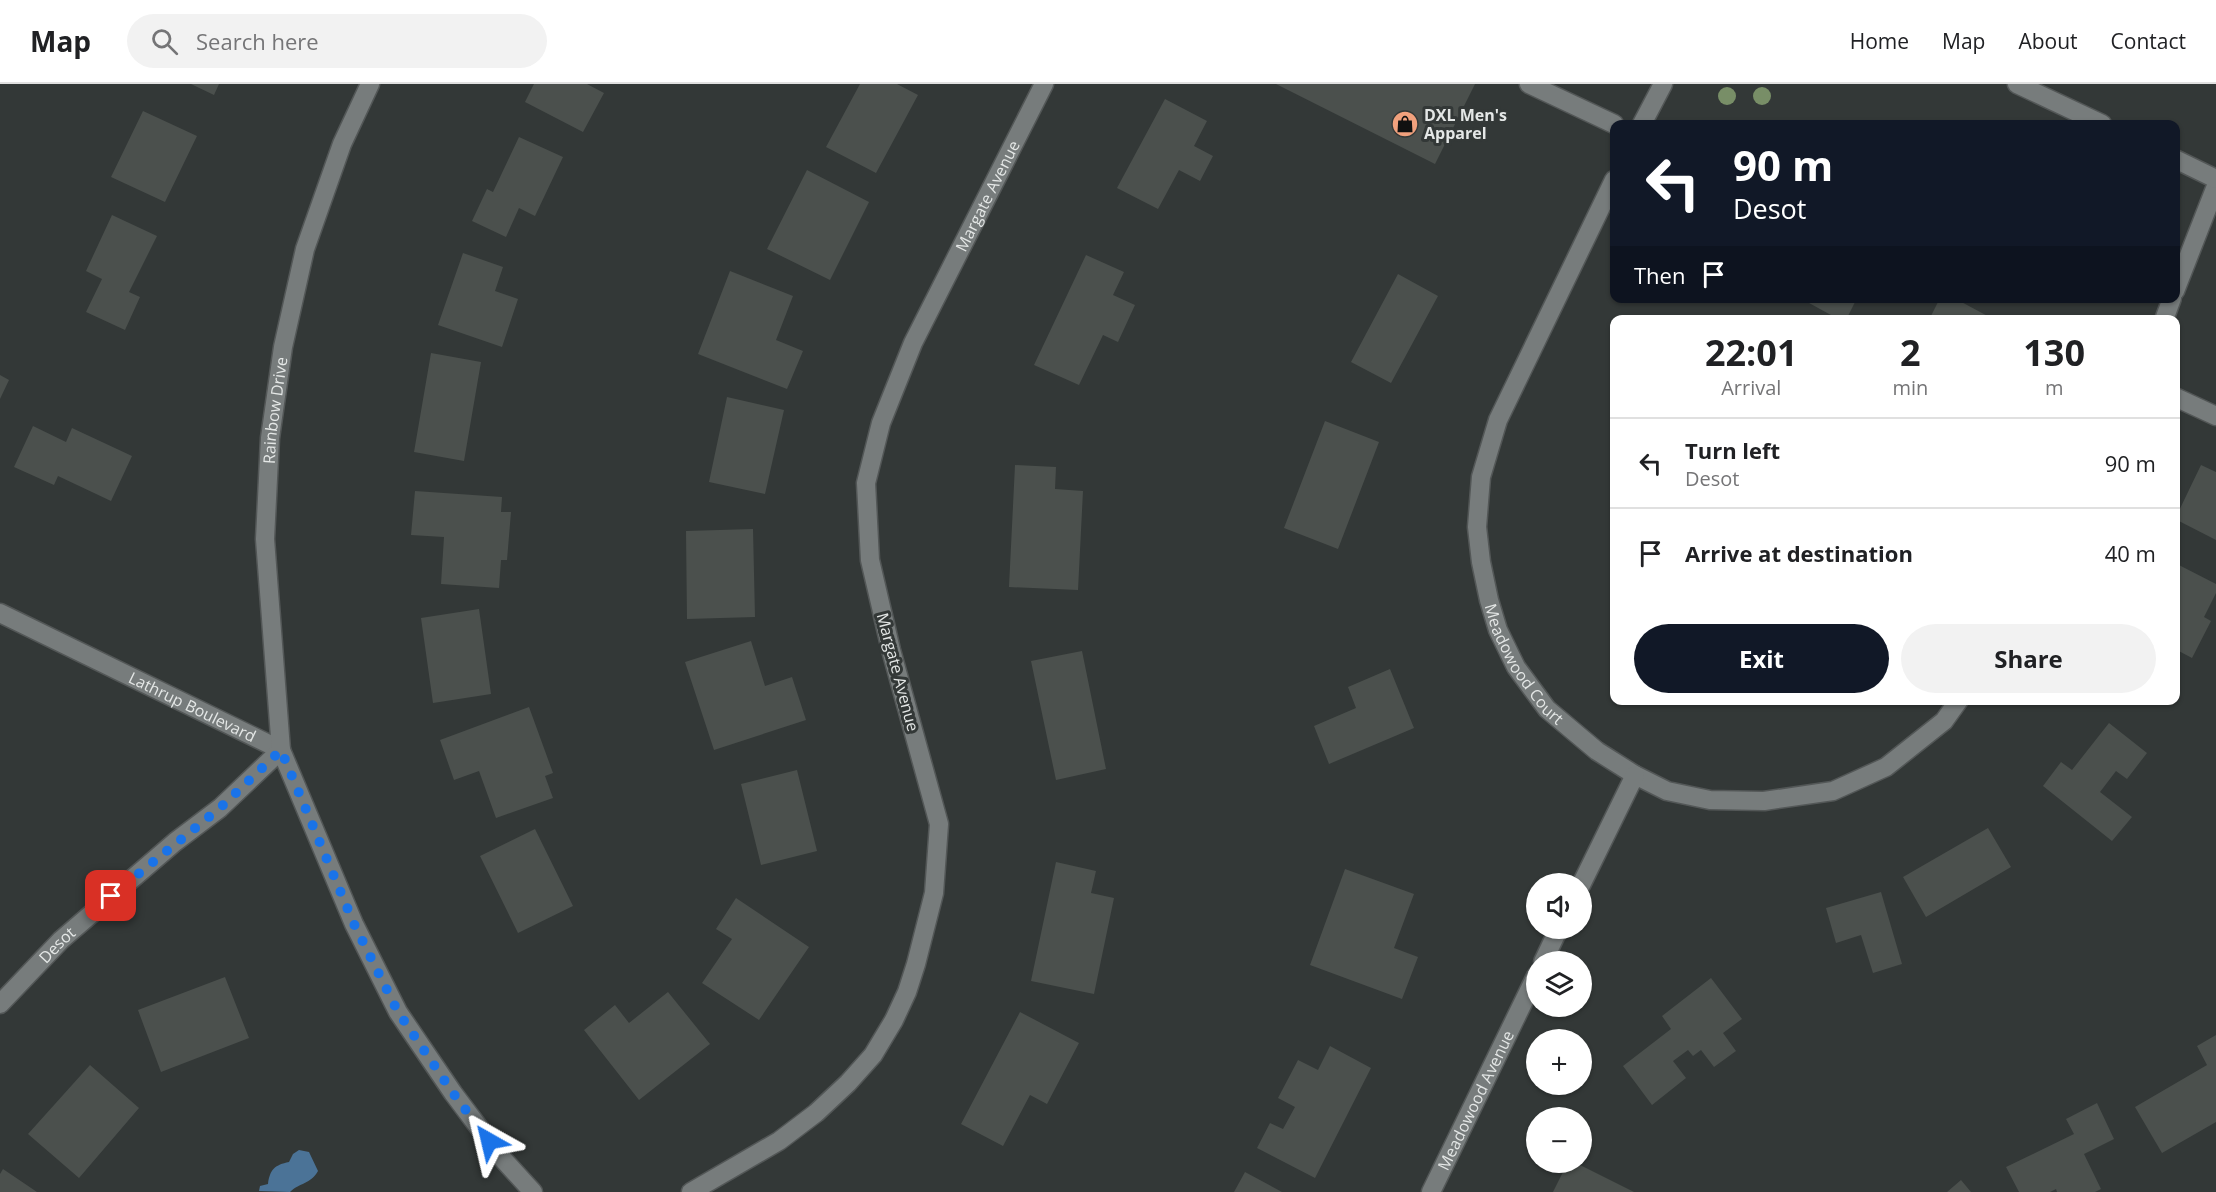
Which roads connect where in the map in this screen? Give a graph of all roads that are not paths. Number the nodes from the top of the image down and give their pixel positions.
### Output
1 (370, 84) edge
2 (1044, 84) edge
3 (1529, 84) edge
4 (1663, 84) edge
5 (2017, 84) edge
6 (1644, 120) edge
7 (2094, 120) edge
8 (1610, 122) edge
9 (2180, 161) edge
10 (2216, 179) edge
11 (2216, 186) edge
12 (1610, 188) edge
13 (2180, 278) edge
14 (2180, 399) edge
15 (2216, 416) edge
16 (0, 613) edge
17 (1955, 705) edge
18 (281, 750) junction
19 (1635, 775) junction
20 (1587, 873) edge
21 (1526, 997) edge
22 (0, 1004) edge
23 (533, 1192) edge
24 (692, 1192) edge
25 (1431, 1192) edge

1 - 18 street, Rainbow Drive
2 - 24 street, Margate Avenue
3 - 8 street
4 - 6 street
5 - 7 street
9 - 10 street
11 - 13 street
12 - 19 street, Meadowood Court
14 - 15 street
16 - 18 street, Lathrup Boulevard
17 - 19 street, Meadowood Court
18 - 22 street, Desot
18 - 23 street
19 - 20 street
21 - 25 street, Meadowood Avenue

